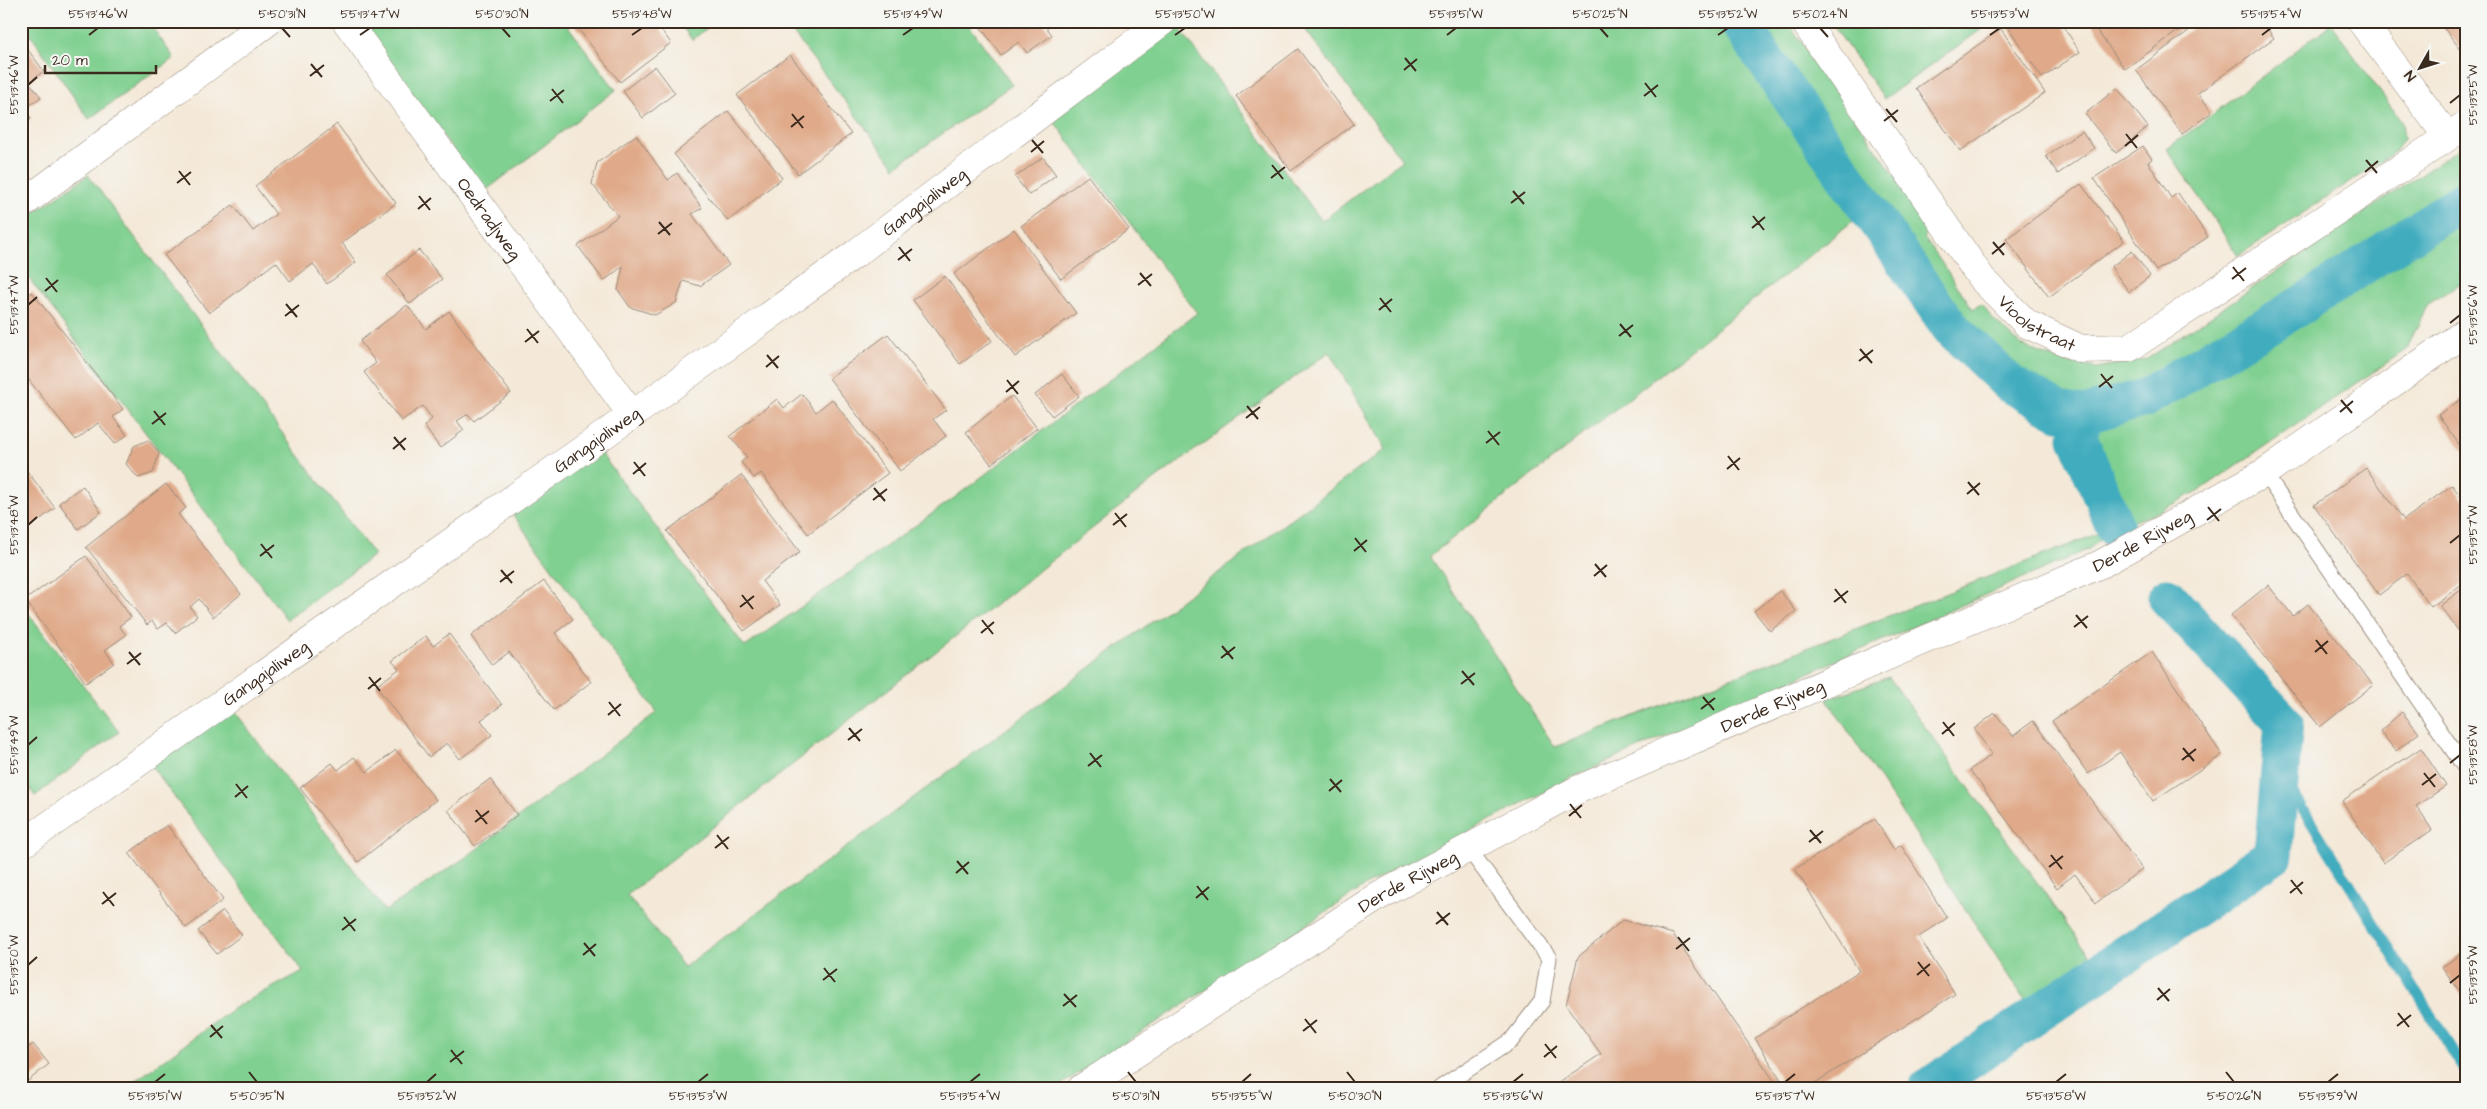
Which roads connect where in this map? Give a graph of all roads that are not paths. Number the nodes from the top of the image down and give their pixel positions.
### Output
1 (268, 21) edge
2 (346, 21) edge
3 (1804, 21) edge
4 (2361, 21) edge
5 (1152, 25) edge
6 (2456, 130) edge
7 (21, 204) edge
8 (2466, 332) edge
9 (632, 415) junction
10 (2264, 473) junction
11 (2466, 769) edge
12 (21, 845) edge
13 (1468, 848) junction
14 (1082, 1088) edge
15 (1440, 1088) edge

1 - 7 street
2 - 9 street, Oedradjweg
3 - 6 street, Vioolstraat
4 - 6 street
5 - 9 street, Gangajaliweg
8 - 10 street, Derde Rijweg
9 - 12 street, Gangajaliweg
10 - 11 lane
10 - 13 street, Derde Rijweg
13 - 14 street, Derde Rijweg
13 - 15 lane

